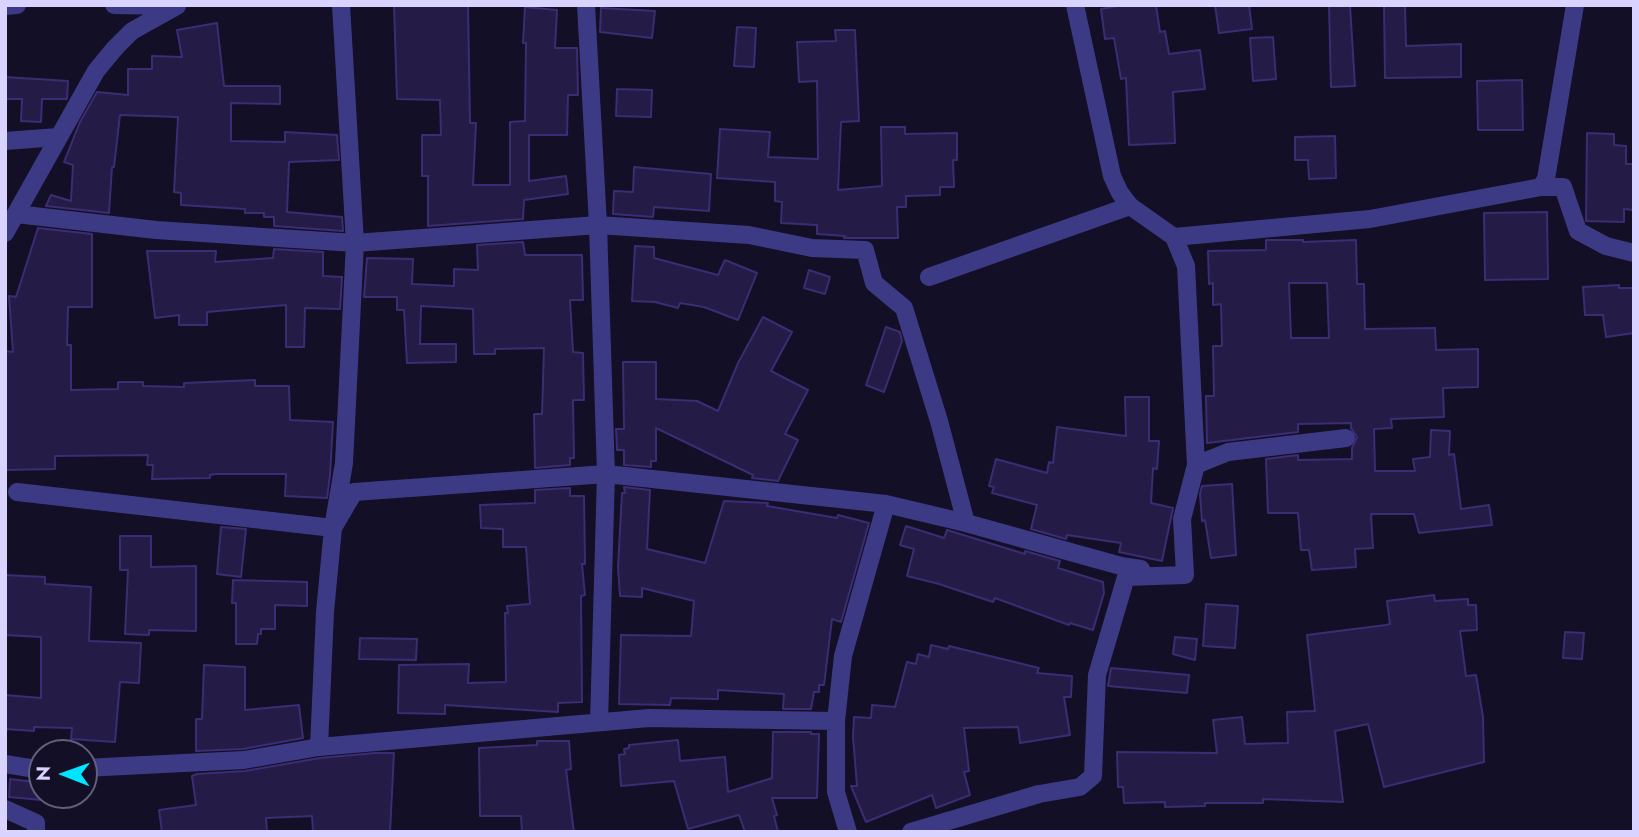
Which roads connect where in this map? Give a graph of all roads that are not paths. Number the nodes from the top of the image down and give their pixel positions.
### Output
1 (17, 5) edge
2 (114, 5) edge
3 (123, 5) edge
4 (341, 5) edge
5 (586, 5) edge
6 (1075, 5) edge
7 (1575, 5) edge
8 (5, 6) edge
9 (180, 6) edge
10 (132, 31) junction
11 (58, 137) junction
12 (5, 141) edge
13 (1541, 187) junction
14 (1130, 206) junction
15 (16, 214) junction
16 (598, 225) junction
17 (5, 233) edge
18 (1174, 237) junction
19 (355, 243) junction
20 (1634, 253) edge
21 (929, 277) dead end
22 (1346, 438) dead end
23 (1196, 465) junction
24 (606, 474) junction
25 (17, 492) dead end
26 (886, 504) junction
27 (966, 523) junction
28 (333, 528) junction
29 (1185, 575) junction
30 (836, 721) junction
31 (599, 722) junction
32 (319, 747) junction
33 (5, 764) edge
34 (98, 767) edge
35 (28, 768) edge
36 (5, 809) edge
37 (36, 832) edge
38 (848, 832) edge
39 (911, 832) edge

1 - 8 street
2 - 3 street
3 - 9 street
3 - 10 street
4 - 19 street
5 - 16 street
6 - 14 street
7 - 13 street
9 - 10 street
10 - 11 street
11 - 12 street
11 - 15 street
13 - 18 street
13 - 20 street
14 - 18 street
14 - 21 street
15 - 17 street
15 - 19 street
16 - 19 street
16 - 24 street
16 - 27 street
18 - 23 street
19 - 28 street
22 - 23 street
23 - 29 street
24 - 26 street
24 - 28 street
24 - 31 street
25 - 28 street
26 - 27 street
26 - 30 street
27 - 29 street
28 - 32 street
29 - 39 street
30 - 31 street
30 - 38 street
31 - 32 street
32 - 34 street
33 - 35 street
36 - 37 street

